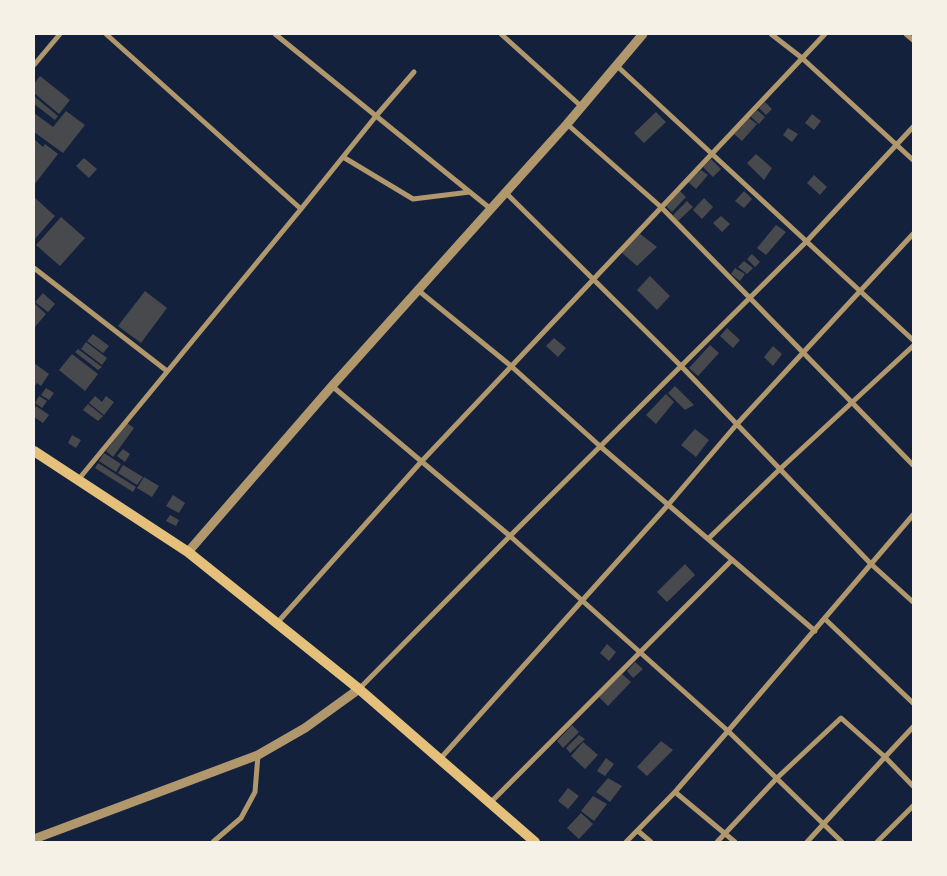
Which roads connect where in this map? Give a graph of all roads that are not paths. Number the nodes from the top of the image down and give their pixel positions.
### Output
1 (60, 34) edge
2 (106, 34) edge
3 (275, 34) edge
4 (501, 34) edge
5 (643, 34) edge
6 (771, 34) edge
7 (826, 34) edge
8 (906, 34) edge
9 (913, 40) edge
10 (802, 58) junction
11 (34, 65) edge
12 (617, 66) junction
13 (414, 72) dead end
14 (582, 107) junction
15 (376, 116) junction
16 (567, 124) junction
17 (913, 127) edge
18 (897, 144) junction
19 (711, 154) junction
20 (343, 157) junction
21 (913, 160) edge
22 (470, 192) junction
23 (506, 193) junction
24 (661, 207) junction
25 (301, 209) junction
26 (492, 210) junction
27 (913, 234) edge
28 (806, 242) junction
29 (34, 268) edge
30 (593, 279) junction
31 (419, 291) junction
32 (861, 292) junction
33 (750, 298) junction
34 (913, 340) edge
35 (913, 346) edge
36 (804, 354) junction
37 (511, 366) junction
38 (682, 366) junction
39 (167, 371) junction
40 (332, 386) junction
41 (853, 403) junction
42 (737, 424) junction
43 (601, 447) junction
44 (34, 451) edge
45 (421, 462) junction
46 (913, 465) edge
47 (780, 469) junction
48 (78, 480) junction
49 (668, 505) junction
50 (913, 515) edge
51 (510, 536) junction
52 (708, 539) junction
53 (188, 552) junction
54 (732, 560) junction
55 (872, 564) junction
56 (582, 600) junction
57 (913, 602) edge
58 (825, 619) junction
59 (277, 624) junction
60 (815, 631) junction
61 (640, 652) junction
62 (360, 689) junction
63 (913, 703) edge
64 (913, 728) edge
65 (728, 731) junction
66 (258, 756) junction
67 (884, 756) junction
68 (440, 759) junction
69 (777, 778) junction
70 (913, 786) edge
71 (675, 792) junction
72 (490, 803) junction
73 (913, 806) edge
74 (824, 825) junction
75 (638, 831) junction
76 (724, 834) junction
77 (34, 839) edge
78 (213, 842) edge
79 (535, 842) edge
80 (626, 842) edge
81 (650, 842) edge
82 (717, 842) edge
83 (735, 842) edge
84 (807, 842) edge
85 (842, 842) edge
86 (877, 842) edge

1 - 11 street
2 - 25 street
3 - 15 street
4 - 14 street
5 - 12 street
6 - 10 street
7 - 10 street
8 - 9 street
10 - 18 street
10 - 19 street
12 - 14 street
12 - 19 street
13 - 15 street
14 - 16 street
15 - 20 street
15 - 22 street
16 - 23 street
16 - 24 street
17 - 18 street
18 - 21 street
18 - 28 street
19 - 24 street
19 - 28 street
20 - 22 street
20 - 25 street
22 - 26 street
23 - 26 street
23 - 30 street
24 - 30 street
24 - 33 street
25 - 39 street
26 - 31 street
27 - 32 street
28 - 32 street
28 - 33 street
29 - 39 street
30 - 37 street
30 - 38 street
31 - 37 street
31 - 40 street
32 - 34 street
32 - 36 street
33 - 36 street
33 - 38 street
35 - 41 street
36 - 41 street
36 - 42 street
37 - 43 street
37 - 45 street
38 - 42 street
38 - 43 street
39 - 48 street
40 - 45 street
40 - 53 street
41 - 46 street
41 - 47 street
42 - 47 street
42 - 49 street
43 - 49 street
43 - 51 street
44 - 48 main road
45 - 51 street
45 - 59 street
47 - 52 street
47 - 55 street
48 - 53 main road
49 - 52 street
49 - 56 street
50 - 55 street
51 - 56 street
51 - 62 street
52 - 54 street
53 - 59 main road
54 - 60 street
54 - 61 street
55 - 57 street
55 - 58 street
56 - 61 street
56 - 68 street
58 - 60 street
58 - 63 street
59 - 62 main road
60 - 65 street
61 - 65 street
61 - 72 street
62 - 66 street
62 - 68 main road
64 - 67 street
65 - 69 street
65 - 71 street
66 - 77 street
66 - 78 street
67 - 69 street
67 - 70 street
67 - 74 street
68 - 72 main road
69 - 74 street
69 - 76 street
71 - 75 street
71 - 76 street
72 - 79 main road
73 - 86 street
74 - 84 street
74 - 85 street
75 - 80 street
75 - 81 street
76 - 82 street
76 - 83 street

